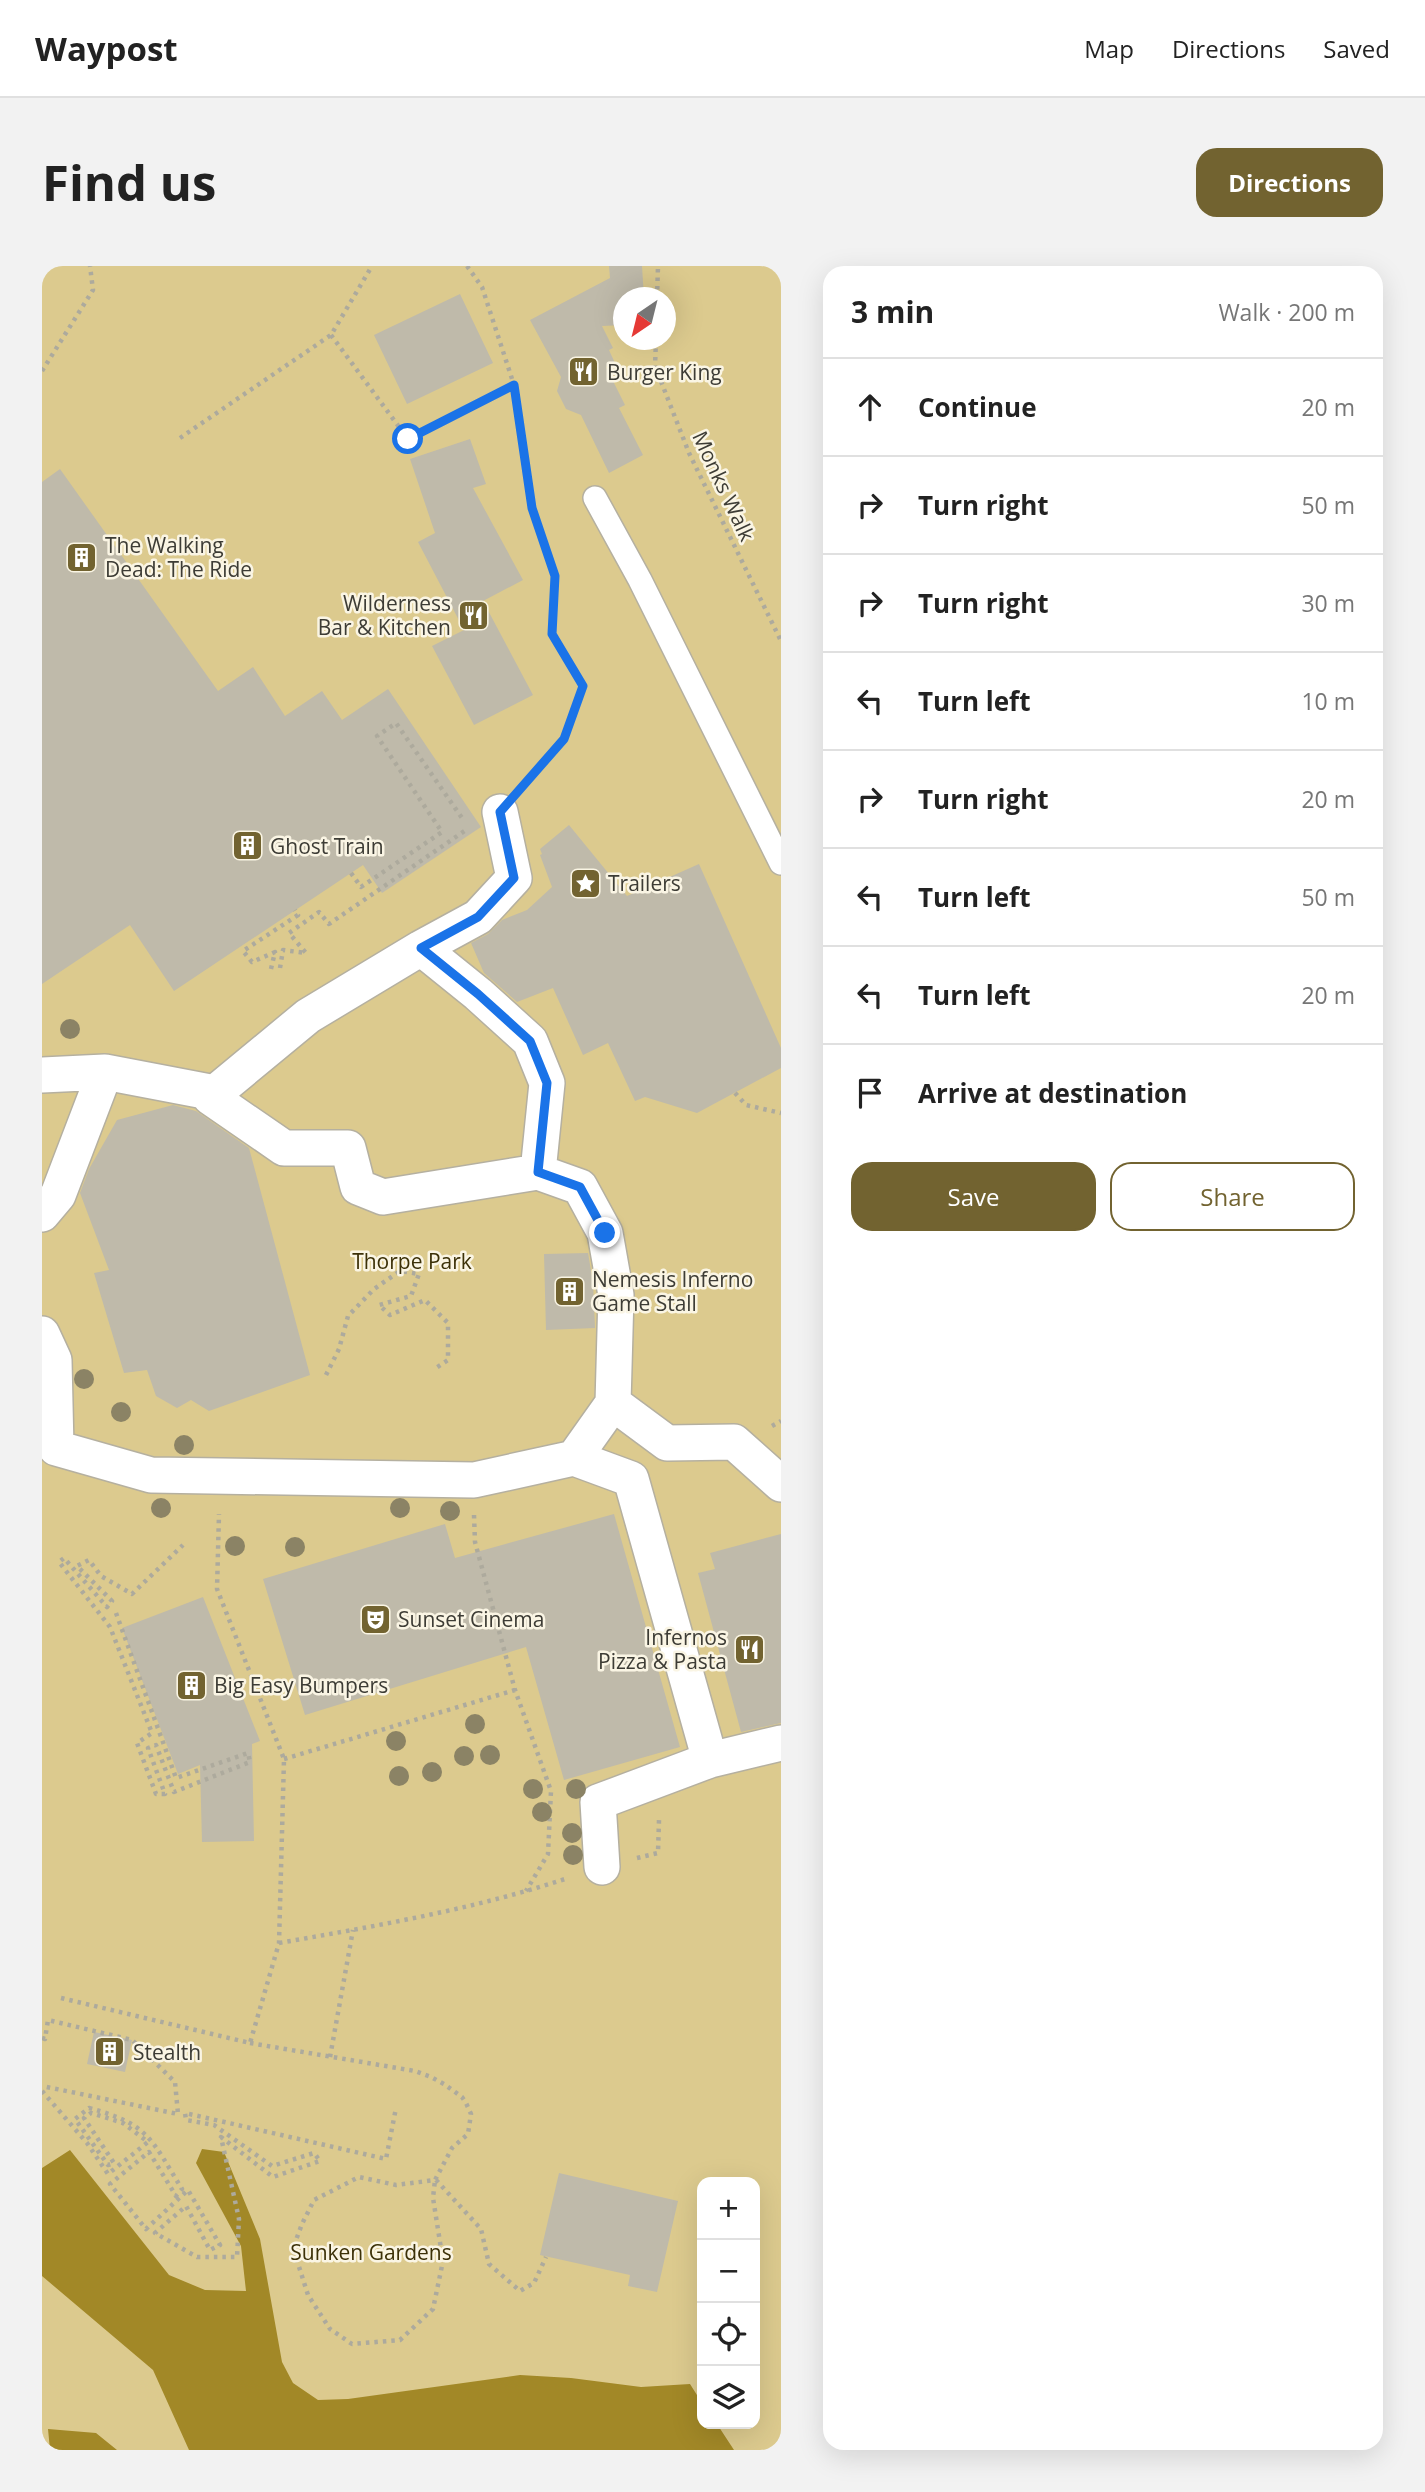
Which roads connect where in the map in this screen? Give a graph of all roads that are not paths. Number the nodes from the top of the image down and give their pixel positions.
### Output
1 (595, 498) dead end
2 (500, 812) road end
3 (781, 863) edge
4 (421, 948) junction
5 (105, 1072) junction
6 (42, 1075) edge
7 (215, 1093) junction
8 (538, 1172) junction
9 (42, 1214) edge
10 (42, 1334) edge
11 (613, 1403) junction
12 (667, 1443) junction
13 (574, 1458) junction
14 (631, 1479) junction
15 (781, 1484) edge
16 (781, 1742) edge
17 (710, 1760) junction
18 (602, 1867) road end

1 - 3 lane
2 - 4 street
4 - 7 street
4 - 8 street
5 - 6 street
5 - 7 street
5 - 9 street
7 - 8 street
8 - 11 street
10 - 13 street
11 - 12 street
11 - 13 street
12 - 14 street
12 - 15 street
13 - 14 street
14 - 17 street
16 - 17 street
17 - 18 street

